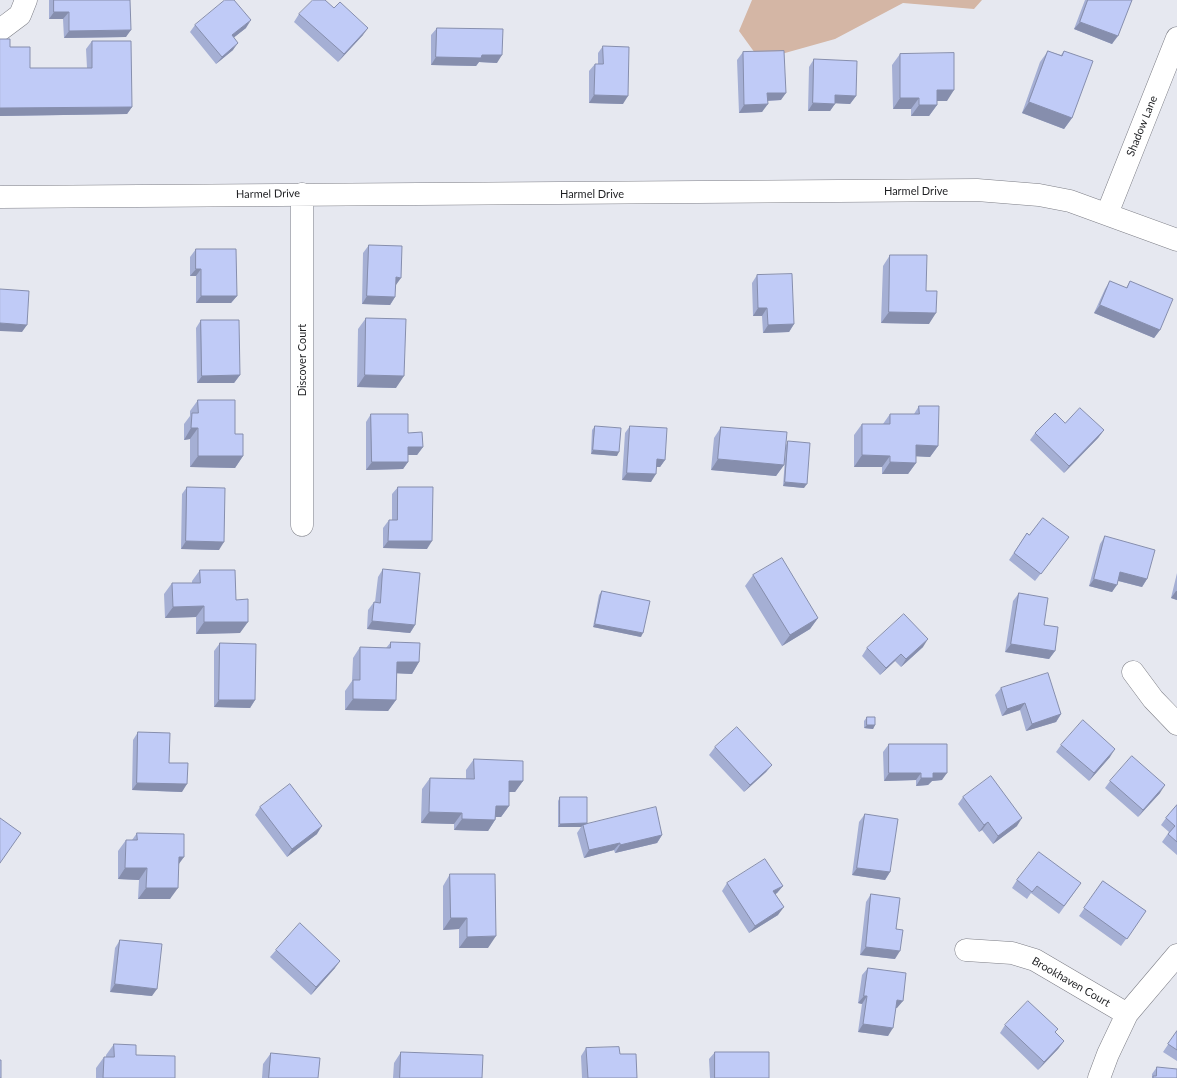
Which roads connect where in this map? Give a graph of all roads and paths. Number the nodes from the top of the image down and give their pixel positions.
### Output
1 (26, 0) edge
2 (0, 30) edge
3 (1177, 38) edge
4 (302, 194) junction
5 (0, 197) edge
6 (1108, 214) junction
7 (1177, 240) edge
8 (302, 525) dead end
9 (1133, 672) dead end
10 (1177, 724) edge
11 (966, 950) dead end
12 (1177, 955) edge
13 (1127, 1014) junction
14 (1099, 1078) edge

1 - 2 street
3 - 6 street, Shadow Lane
4 - 5 street, Harmel Drive
4 - 6 street, Harmel Drive
4 - 8 street, Discover Court
6 - 7 street, Harmel Drive
9 - 10 street
11 - 13 street, Brookhaven Court
12 - 13 street
13 - 14 street

